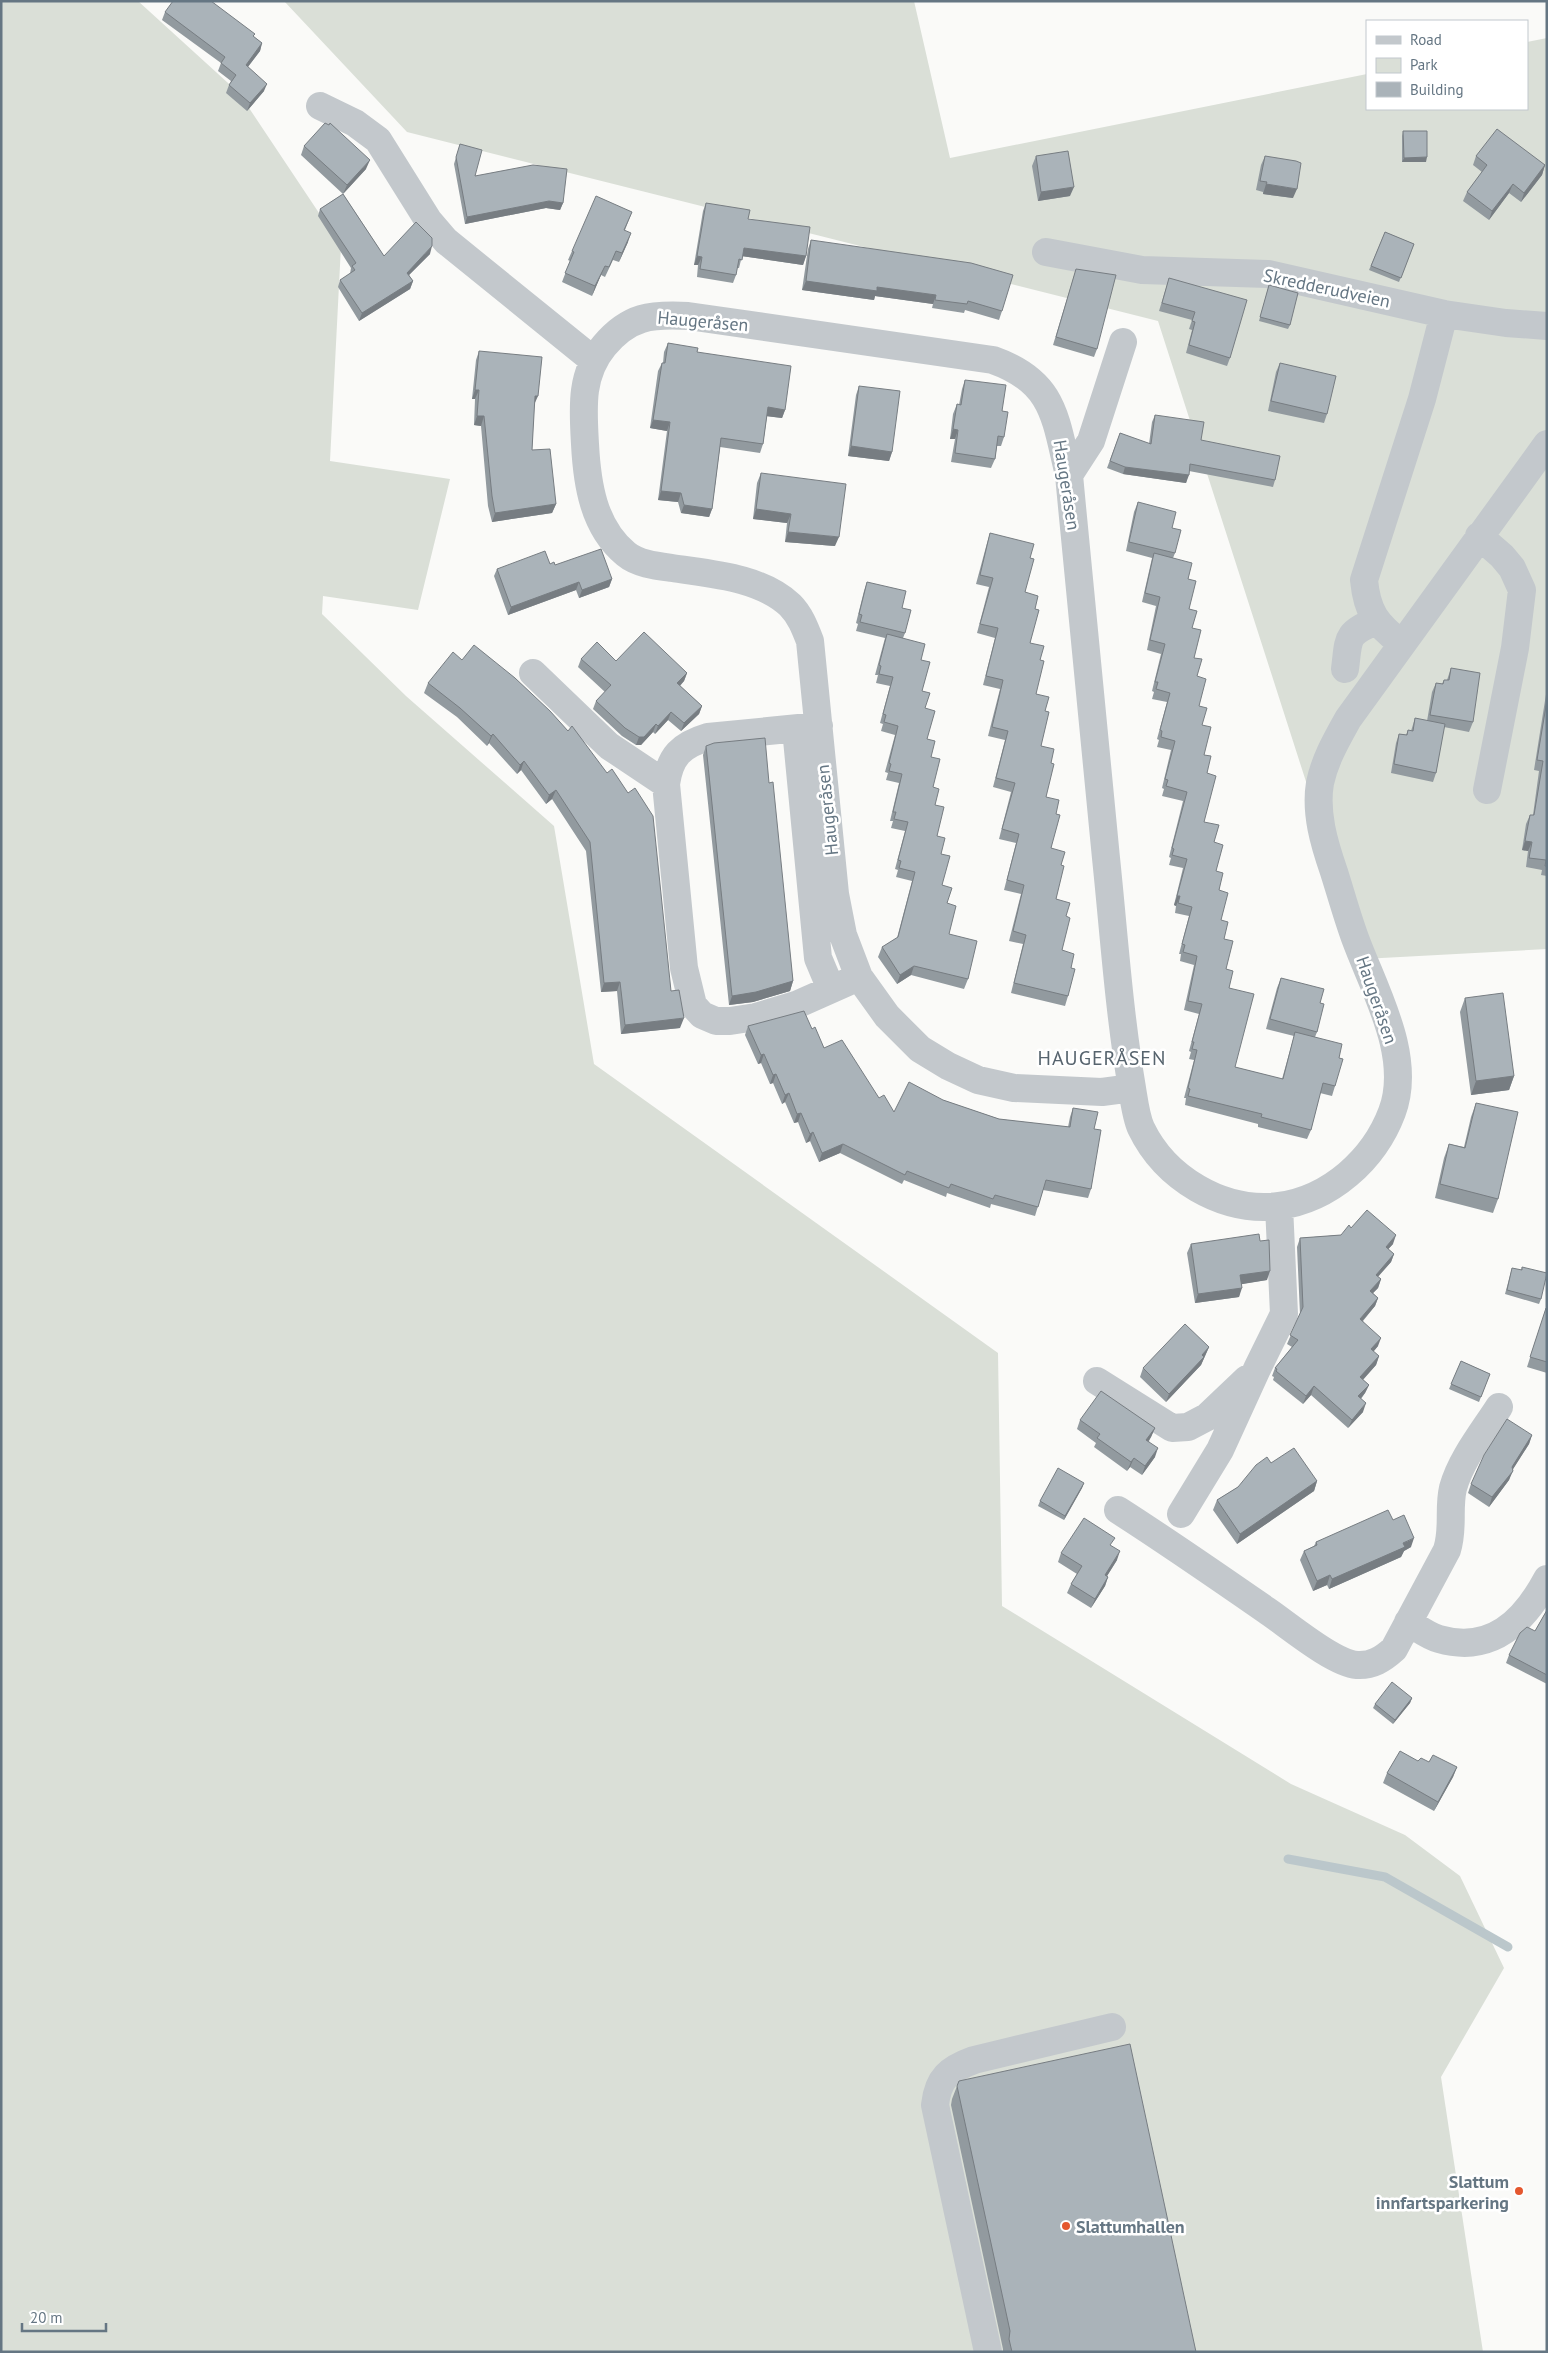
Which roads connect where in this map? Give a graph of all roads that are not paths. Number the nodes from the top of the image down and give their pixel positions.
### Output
1 (320, 106) dead end
2 (1046, 252) dead end
3 (1444, 314) junction
4 (1547, 326) edge
5 (1123, 342) dead end
6 (592, 360) junction
7 (1547, 444) edge
8 (1069, 475) junction
9 (1479, 536) junction
10 (1376, 621) junction
11 (1402, 644) junction
12 (1345, 669) dead end
13 (532, 673) dead end
14 (807, 728) junction
15 (666, 784) junction
16 (1487, 790) dead end
17 (859, 977) junction
18 (831, 989) junction
19 (1132, 1088) junction
20 (1279, 1206) junction
21 (1257, 1369) junction
22 (1097, 1381) dead end
23 (1499, 1407) dead end
24 (1118, 1510) dead end
25 (1180, 1514) dead end
26 (1547, 1579) edge
27 (1408, 1622) junction
28 (1112, 2027) dead end
29 (988, 2352) edge

1 - 6 street
2 - 3 street, Skredderudveien
3 - 4 street, Skredderudveien
3 - 10 street
5 - 8 street
6 - 8 street, Haugeråsen
6 - 14 street, Haugeråsen
7 - 9 street, Haugeråsen
8 - 19 street, Haugeråsen
9 - 11 street, Haugeråsen
9 - 16 street
10 - 11 street
10 - 12 street
11 - 20 street, Haugeråsen
13 - 15 street
14 - 15 street
14 - 17 street, Haugeråsen
14 - 18 street
15 - 18 street
17 - 18 street
17 - 19 street, Haugeråsen
19 - 20 street, Haugeråsen
20 - 21 street
21 - 22 street
21 - 25 street
23 - 27 street
24 - 27 street
26 - 27 street
28 - 29 street

